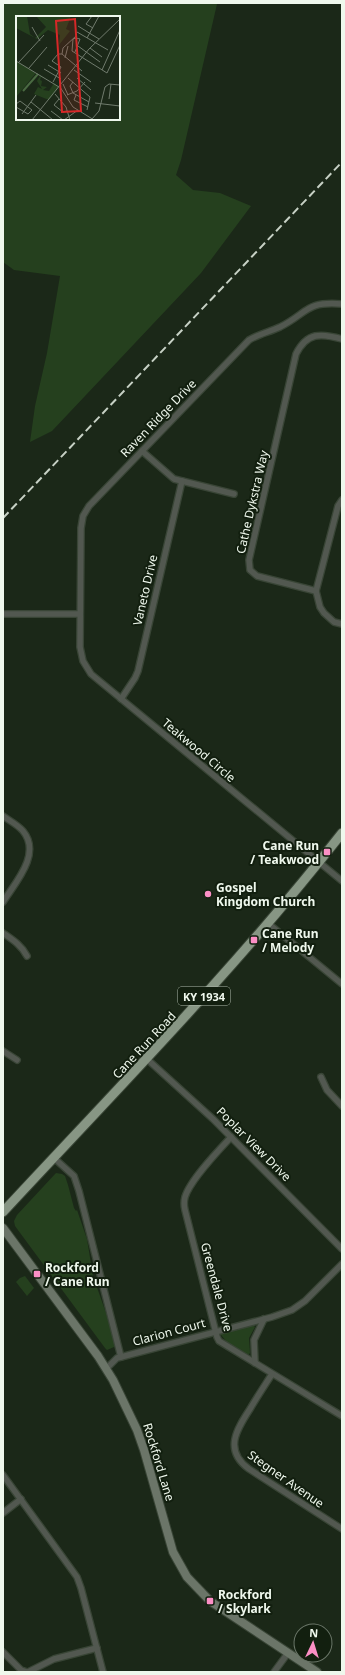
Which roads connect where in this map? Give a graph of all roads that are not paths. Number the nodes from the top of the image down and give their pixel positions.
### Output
1 (342, 304) edge
2 (342, 338) edge
3 (142, 451) junction
4 (182, 481) junction
5 (234, 494) dead end
6 (342, 500) edge
7 (316, 591) junction
8 (3, 614) edge
9 (80, 614) junction
10 (342, 624) edge
11 (121, 699) junction
12 (3, 816) edge
13 (342, 833) edge
14 (319, 862) junction
15 (342, 881) edge
16 (3, 902) edge
17 (269, 924) junction
18 (3, 933) edge
19 (27, 956) dead end
20 (342, 984) edge
21 (3, 1051) edge
22 (147, 1059) junction
23 (18, 1060) dead end
24 (321, 1077) dead end
25 (342, 1106) edge
26 (231, 1137) junction
27 (54, 1158) junction
28 (3, 1212) edge
29 (3, 1228) edge
30 (342, 1249) edge
31 (342, 1264) edge
32 (264, 1319) junction
33 (216, 1331) junction
34 (121, 1357) junction
35 (255, 1363) junction
36 (106, 1369) junction
37 (272, 1374) junction
38 (342, 1416) edge
39 (3, 1475) edge
40 (21, 1499) junction
41 (3, 1513) edge
42 (342, 1529) edge
43 (97, 1648) junction
44 (3, 1652) edge
45 (288, 1653) junction
46 (28, 1672) edge
47 (103, 1672) edge
48 (274, 1672) edge
49 (317, 1672) edge

1 - 3 street, Raven Ridge Drive
2 - 7 street, Cathe Dykstra Way
3 - 4 street
3 - 9 street, Raven Ridge Drive
4 - 5 street
4 - 11 street, Vaneto Drive
6 - 7 street
7 - 10 street
8 - 9 street
9 - 11 street, Teakwood Circle
11 - 14 street, Teakwood Circle
12 - 16 street
13 - 14 highway, Cane Run Road / KY 1934
14 - 15 street, Teakwood Circle
14 - 17 highway, Cane Run Road / KY 1934
17 - 20 street
17 - 22 highway, Cane Run Road / KY 1934
18 - 19 street
21 - 23 street
22 - 26 street, Poplar View Drive
22 - 27 highway, Cane Run Road / KY 1934
24 - 25 street
26 - 30 street, Poplar View Drive
26 - 33 street, Greendale Drive
27 - 28 highway, Cane Run Road / KY 1934
27 - 34 street
29 - 36 main road, Rockford Lane
31 - 32 street, Clarion Court
32 - 33 street, Clarion Court
32 - 35 street
33 - 34 street, Clarion Court
33 - 35 street, Greendale Drive
34 - 36 street, Clarion Court
35 - 37 street, Greendale Drive
36 - 45 main road, Rockford Lane
37 - 38 street, Greendale Drive
37 - 42 street, Stegner Avenue
39 - 40 street
40 - 41 street
40 - 43 street
43 - 46 street
43 - 47 street
44 - 46 street
45 - 48 street
45 - 49 main road, Rockford Lane

